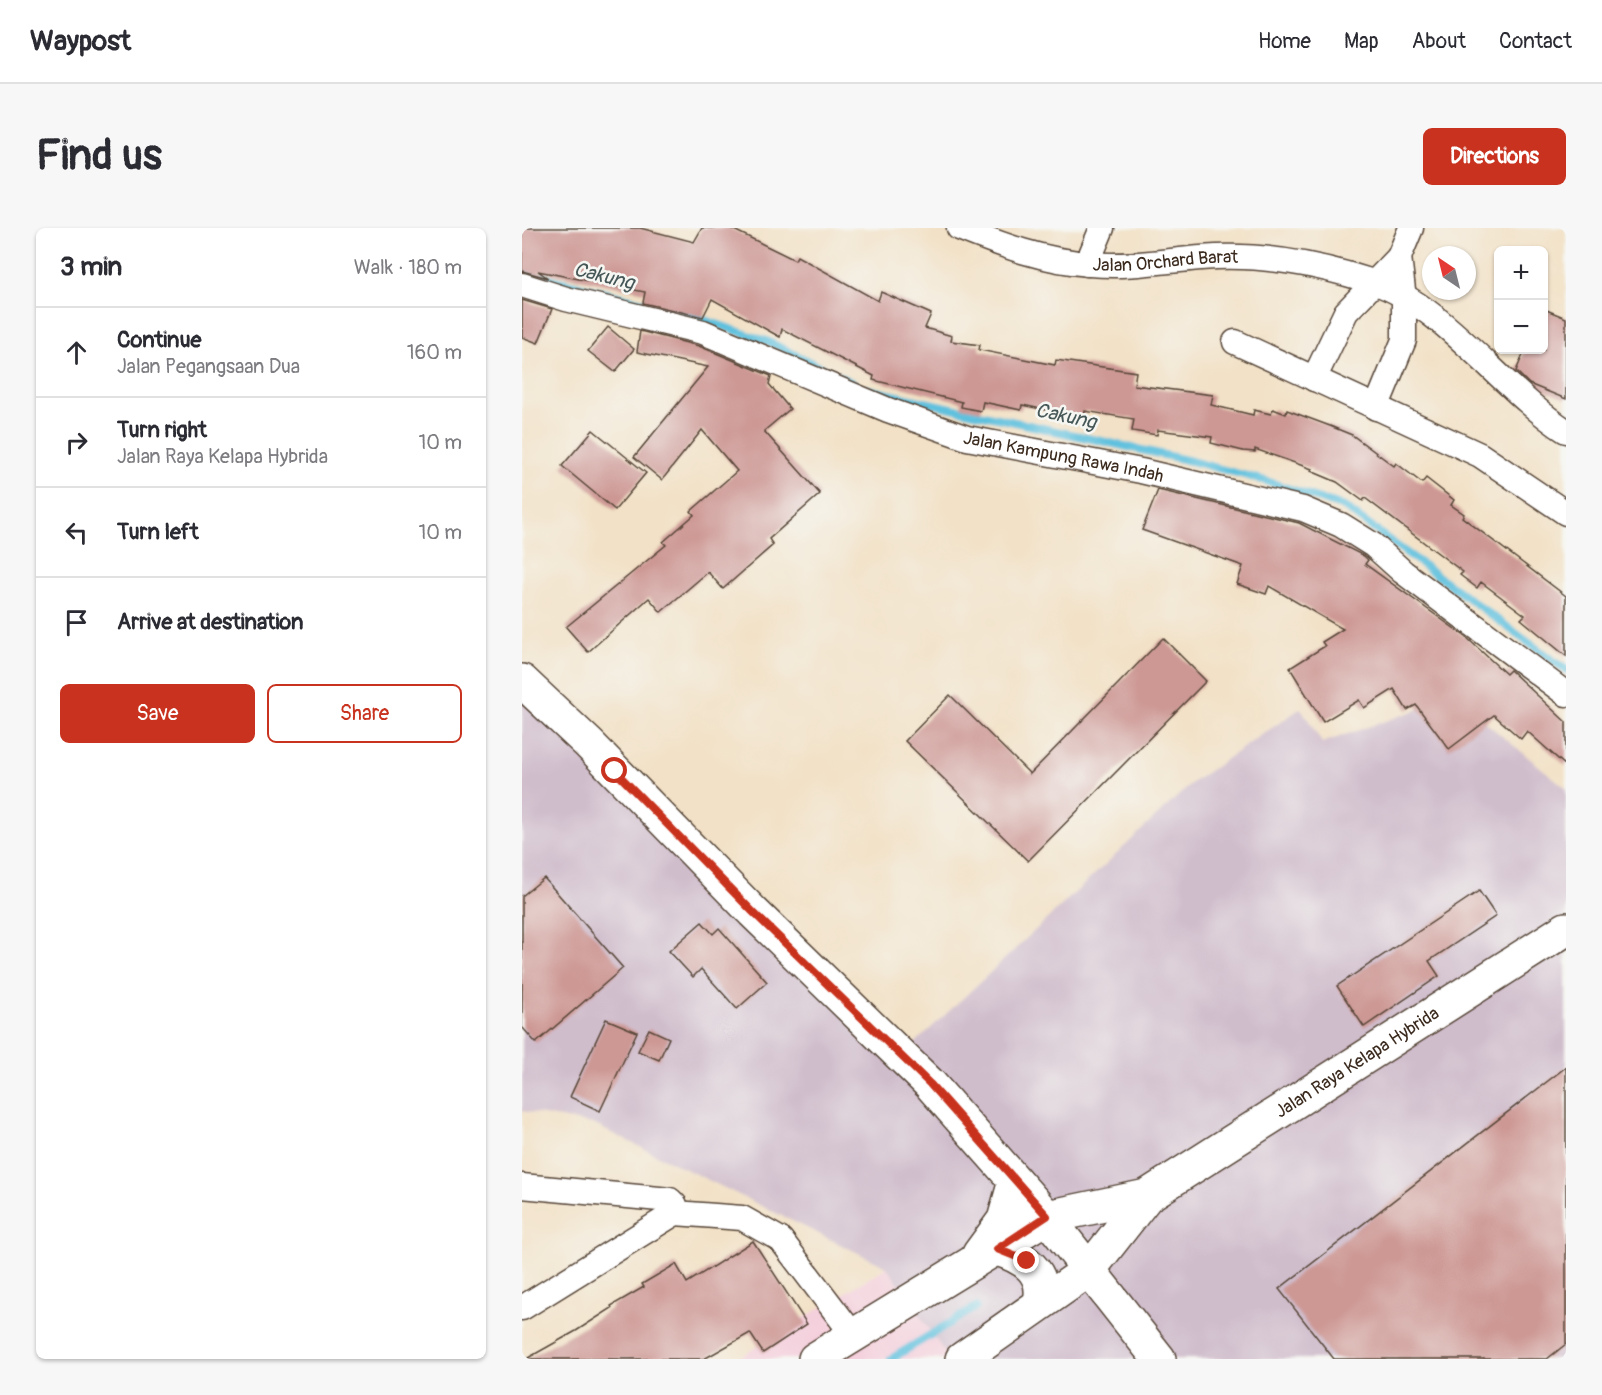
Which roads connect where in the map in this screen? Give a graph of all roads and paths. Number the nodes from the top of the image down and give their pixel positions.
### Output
1 (959, 228) edge
2 (1102, 228) edge
3 (1411, 228) edge
4 (1399, 257) junction
5 (1087, 264) junction
6 (1375, 282) junction
7 (522, 285) edge
8 (1404, 298) junction
9 (1235, 342) dead end
10 (1314, 379) junction
11 (1376, 408) junction
12 (1566, 431) edge
13 (1566, 513) edge
14 (522, 681) edge
15 (1566, 694) edge
16 (1566, 929) edge
17 (1015, 1181) junction
18 (522, 1186) edge
19 (1147, 1196) junction
20 (675, 1213) junction
21 (1047, 1216) junction
22 (997, 1249) junction
23 (1089, 1270) junction
24 (960, 1272) junction
25 (1040, 1302) junction
26 (522, 1308) edge
27 (854, 1336) junction
28 (815, 1359) edge
29 (962, 1359) edge
30 (1159, 1359) edge

1 - 5 street, Jalan Orchard Barat
2 - 5 street
3 - 4 street
4 - 6 street
4 - 8 street
5 - 6 street, Jalan Orchard Barat
6 - 8 street, Jalan Orchard Barat
6 - 10 street
7 - 15 street, Jalan Kampung Rawa Indah
8 - 11 street
8 - 12 street, Jalan Orchard Barat
9 - 10 street
10 - 11 street
11 - 13 street
14 - 17 main road
16 - 19 main road, Jalan Raya Kelapa Hybrida
17 - 21 main road
17 - 24 main road
18 - 20 street
19 - 21 main road, Jalan Raya Kelapa Hybrida
19 - 23 main road, Jalan Raya Kelapa Hybrida
20 - 26 street
20 - 27 street
21 - 22 main road, Jalan Raya Kelapa Hybrida
21 - 23 main road
22 - 24 main road, Jalan Raya Kelapa Hybrida
22 - 25 main road
23 - 25 main road, Jalan Raya Kelapa Hybrida
23 - 30 main road
24 - 27 main road, Jalan Raya Kelapa Hybrida
25 - 29 main road, Jalan Raya Kelapa Hybrida
27 - 28 main road, Jalan Raya Kelapa Hybrida

